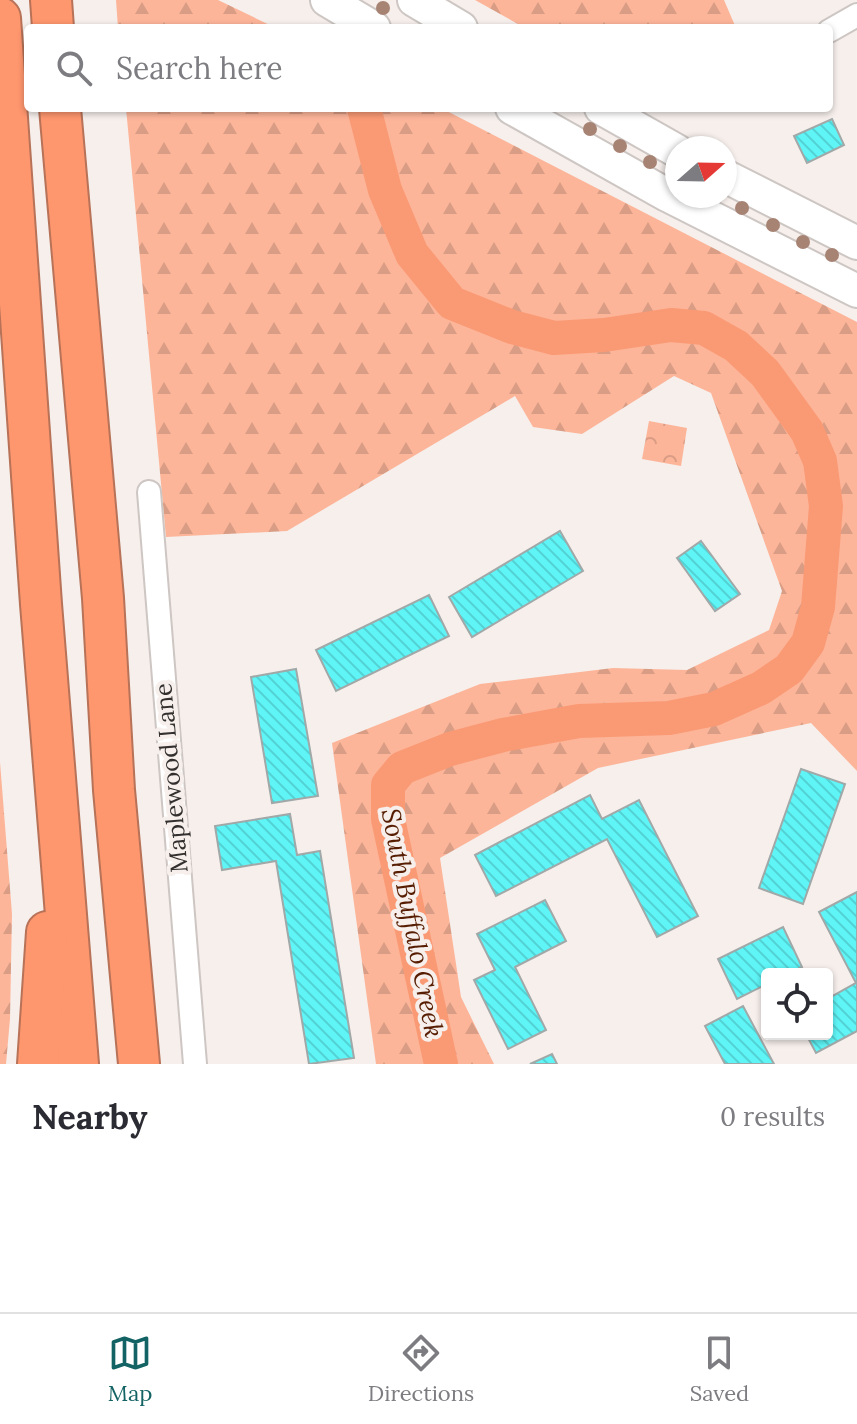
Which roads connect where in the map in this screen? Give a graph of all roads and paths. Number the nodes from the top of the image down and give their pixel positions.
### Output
1 (51, 0) edge
2 (327, 0) edge
3 (414, 0) edge
4 (857, 15) edge
5 (0, 18) edge
6 (53, 24) edge
7 (367, 24) edge
8 (454, 24) edge
9 (833, 29) edge
10 (60, 112) edge
11 (519, 112) edge
12 (608, 112) edge
13 (665, 144) edge
14 (737, 182) edge
15 (857, 243) edge
16 (857, 291) edge
17 (149, 492) dead end
18 (56, 789) junction
19 (114, 790) junction
20 (38, 1064) edge
21 (78, 1064) edge
22 (139, 1064) edge
23 (153, 1064) edge
24 (195, 1064) edge

1 - 6 highway
2 - 7 main road
3 - 8 main road
4 - 9 street
5 - 18 highway
10 - 19 highway
11 - 16 main road
12 - 13 main road
14 - 15 main road
17 - 24 street, Maplewood Lane
18 - 20 highway
18 - 21 highway
19 - 22 highway
19 - 23 highway

